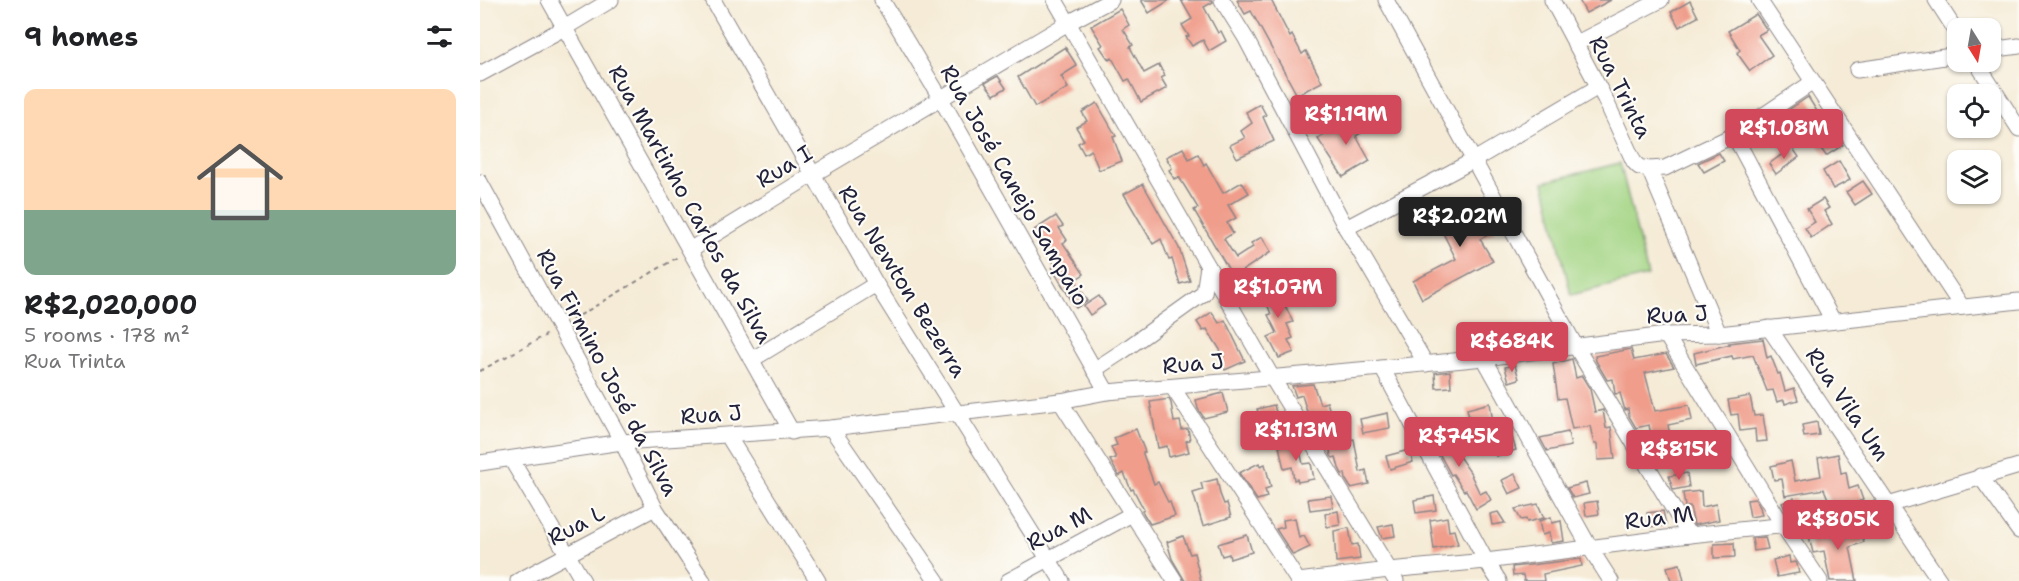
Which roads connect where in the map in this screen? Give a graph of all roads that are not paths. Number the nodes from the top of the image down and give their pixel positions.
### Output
1 (549, 0) edge
2 (611, 0) edge
3 (713, 0) edge
4 (882, 0) edge
5 (1055, 0) edge
6 (1111, 0) edge
7 (1222, 0) edge
8 (1386, 0) edge
9 (1552, 0) edge
10 (1661, 0) edge
11 (1759, 0) edge
12 (1936, 0) edge
13 (1948, 18) edge
14 (1068, 23) junction
15 (566, 27) junction
16 (1575, 44) junction
17 (2019, 46) edge
18 (2001, 48) edge
19 (1947, 56) edge
20 (1857, 70) dead end
21 (1982, 72) edge
22 (480, 74) edge
23 (1813, 82) junction
24 (1598, 87) junction
25 (941, 99) junction
26 (2019, 129) edge
27 (1734, 135) junction
28 (1474, 160) junction
29 (1649, 169) junction
30 (812, 175) junction
31 (480, 182) edge
32 (1346, 228) junction
33 (691, 249) junction
34 (1208, 266) junction
35 (876, 284) junction
36 (2019, 301) edge
37 (1962, 307) junction
38 (1833, 321) junction
39 (1768, 328) junction
40 (1719, 334) junction
41 (1666, 335) junction
42 (1576, 346) junction
43 (1484, 358) junction
44 (753, 360) junction
45 (1426, 363) junction
46 (1382, 368) junction
47 (1094, 370) junction
48 (1273, 379) junction
49 (1173, 388) junction
50 (1107, 392) junction
51 (1060, 402) junction
52 (957, 412) junction
53 (831, 428) junction
54 (792, 432) junction
55 (728, 436) junction
56 (622, 442) junction
57 (511, 459) junction
58 (480, 464) edge
59 (2019, 466) edge
60 (1980, 476) junction
61 (1890, 506) junction
62 (655, 508) junction
63 (1132, 514) junction
64 (1784, 527) junction
65 (2019, 531) edge
66 (1689, 535) junction
67 (1590, 548) junction
68 (566, 555) junction
69 (1048, 559) junction
70 (1486, 561) junction
71 (1393, 575) edge
72 (518, 581) edge
73 (583, 581) edge
74 (703, 581) edge
75 (818, 581) edge
76 (937, 581) edge
77 (1008, 581) edge
78 (1062, 581) edge
79 (1175, 581) edge
80 (1298, 581) edge
81 (1499, 581) edge
82 (1611, 581) edge
83 (1820, 581) edge
84 (1940, 581) edge

1 - 15 street, Rua Martinho Carlos da Silva
2 - 15 street
3 - 30 street, Rua Newton Bezerra
4 - 25 street, Rua José Canejo Sampaio
5 - 14 street
6 - 14 street, Rua I
7 - 32 street
8 - 28 street
9 - 16 street, Rua Trinta
10 - 16 street
11 - 23 street
12 - 13 street
14 - 25 street, Rua I
14 - 34 street
15 - 22 street
15 - 33 street, Rua Martinho Carlos da Silva
16 - 24 street, Rua Trinta
17 - 18 street
19 - 20 street
21 - 26 street
23 - 27 street
23 - 37 street
24 - 28 street
24 - 29 street, Rua Trinta
25 - 30 street, Rua I
25 - 47 street, Rua José Canejo Sampaio
27 - 29 street
27 - 38 street
28 - 32 street
28 - 42 street
29 - 40 street
30 - 33 street, Rua I
30 - 35 street, Rua Newton Bezerra
31 - 56 street, Rua Firmino José da Silva
32 - 45 street
33 - 44 street, Rua Martinho Carlos da Silva
34 - 47 street
34 - 48 street
35 - 44 street
35 - 52 street, Rua Newton Bezerra
36 - 37 street, Rua J
37 - 38 street, Rua J
38 - 39 street, Rua J
39 - 40 street, Rua J
39 - 61 street, Rua Vila Um
40 - 41 street, Rua J
41 - 42 street, Rua J
41 - 64 street
42 - 43 street, Rua J
42 - 66 street
43 - 45 street, Rua J
43 - 67 street
44 - 54 street, Rua Martinho Carlos da Silva
45 - 46 street, Rua J
46 - 48 street, Rua J
46 - 70 street
47 - 50 street, Rua José Canejo Sampaio
48 - 49 street, Rua J
48 - 71 street
49 - 50 street, Rua J
49 - 80 street
50 - 51 street, Rua J
51 - 52 street, Rua J
51 - 63 street
52 - 53 street, Rua J
52 - 69 street, Rua Newton Bezerra
53 - 54 street, Rua J
53 - 76 street
54 - 55 street, Rua J
55 - 56 street, Rua J
55 - 75 street
56 - 57 street, Rua J
56 - 62 street, Rua Firmino José da Silva
57 - 58 street, Rua J
57 - 68 street
59 - 60 street, Rua M
60 - 61 street, Rua M
60 - 65 street
61 - 64 street, Rua M
61 - 84 street, Rua Vila Um
62 - 68 street, Rua L
62 - 74 street, Rua Firmino José da Silva
63 - 69 street, Rua M
63 - 79 street
64 - 66 street, Rua M
64 - 83 street
66 - 67 street, Rua M
67 - 70 street, Rua M
67 - 82 street
68 - 72 street, Rua L
68 - 73 street
69 - 77 street, Rua M
69 - 78 street, Rua Newton Bezerra
70 - 71 street, Rua M
70 - 81 street
71 - 80 street, Rua M

